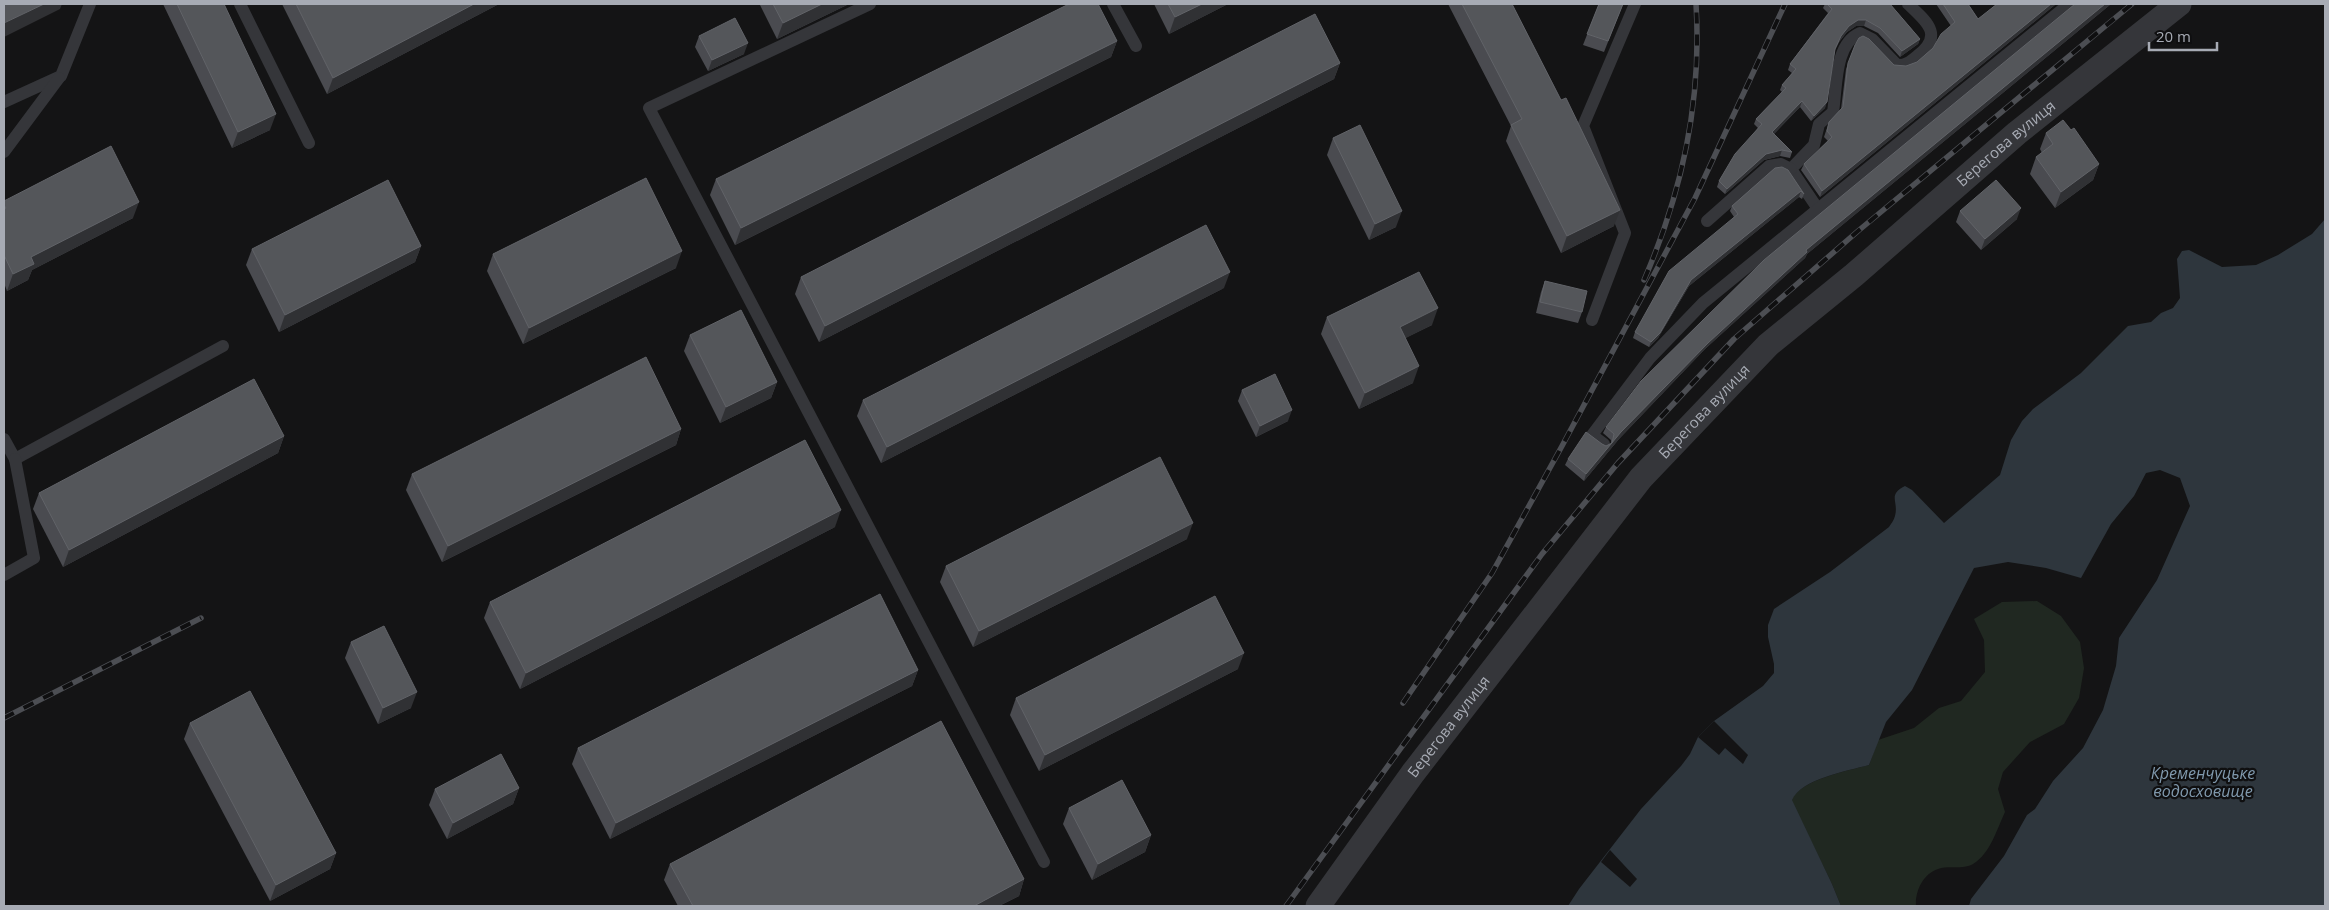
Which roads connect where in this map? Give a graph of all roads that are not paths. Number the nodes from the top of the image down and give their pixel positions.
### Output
1 (90, 4) edge
2 (240, 4) edge
3 (870, 4) edge
4 (1114, 4) edge
5 (1635, 4) edge
6 (1908, 4) edge
7 (2069, 4) edge
8 (2179, 4) edge
9 (1136, 46) dead end
10 (61, 76) junction
11 (4, 102) edge
12 (309, 144) dead end
13 (4, 152) edge
14 (1791, 169) junction
15 (1818, 209) junction
16 (1706, 221) dead end
17 (1592, 320) dead end
18 (223, 346) dead end
19 (4, 438) edge
20 (1604, 444) edge
21 (15, 459) junction
22 (4, 575) edge
23 (1044, 862) dead end
24 (1318, 906) edge

1 - 10 lane
2 - 12 lane
3 - 23 lane
4 - 9 lane
5 - 17 lane
6 - 14 lane
7 - 15 lane
8 - 24 street, Берегова вулиця
10 - 11 lane
10 - 13 lane
14 - 15 lane
14 - 16 lane
15 - 20 lane
18 - 21 lane
19 - 21 lane
21 - 22 lane

